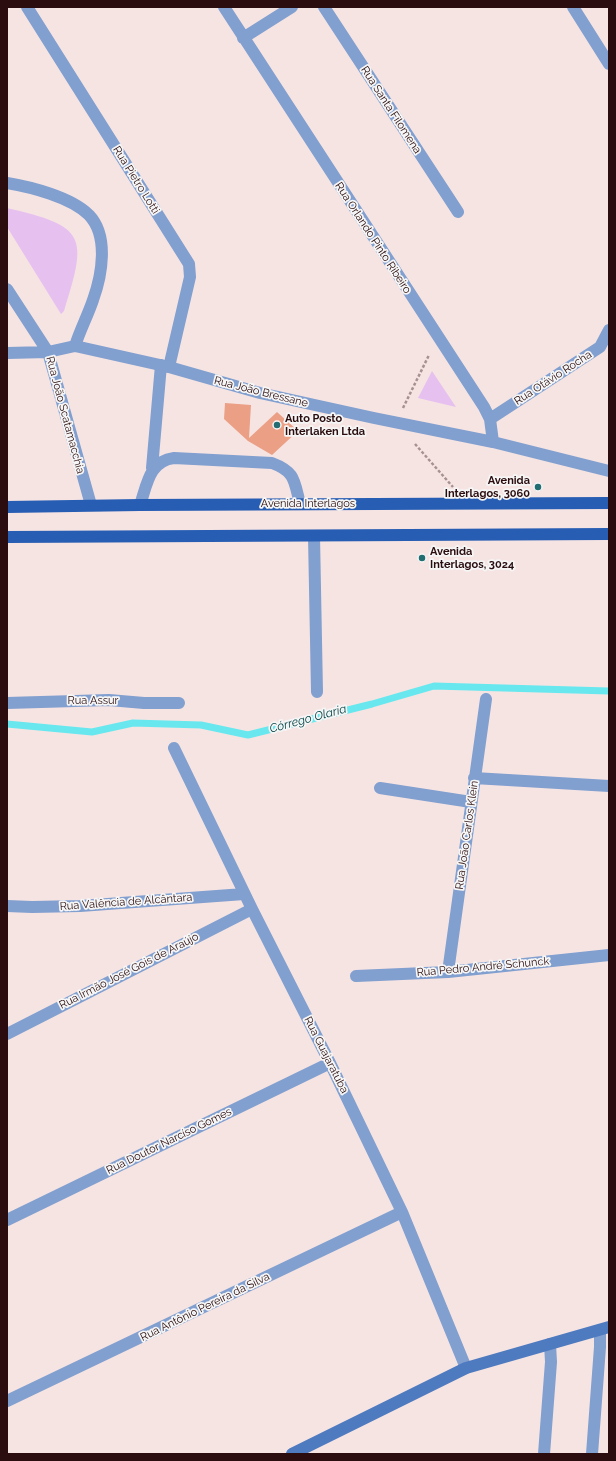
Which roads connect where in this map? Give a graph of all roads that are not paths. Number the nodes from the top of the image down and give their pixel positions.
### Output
1 (27, 7) edge
2 (224, 7) edge
3 (292, 7) edge
4 (324, 7) edge
5 (573, 7) edge
6 (243, 38) junction
7 (609, 64) edge
8 (7, 183) edge
9 (458, 212) dead end
10 (7, 288) edge
11 (609, 330) edge
12 (75, 346) junction
13 (7, 352) edge
14 (48, 352) junction
15 (165, 366) junction
16 (490, 419) junction
17 (493, 442) junction
18 (152, 468) junction
19 (609, 471) edge
20 (609, 503) edge
21 (300, 504) junction
22 (91, 505) junction
23 (140, 505) junction
24 (7, 507) edge
25 (609, 534) edge
26 (314, 536) junction
27 (7, 537) edge
28 (317, 692) dead end
29 (486, 699) dead end
30 (7, 703) edge
31 (179, 703) dead end
32 (174, 748) dead end
33 (474, 778) junction
34 (609, 786) edge
35 (380, 788) dead end
36 (471, 802) junction
37 (244, 894) junction
38 (7, 906) edge
39 (252, 909) junction
40 (609, 956) edge
41 (448, 972) junction
42 (356, 976) dead end
43 (7, 1034) edge
44 (330, 1063) junction
45 (402, 1212) junction
46 (7, 1220) edge
47 (605, 1328) edge
48 (550, 1344) junction
49 (466, 1368) junction
50 (7, 1401) edge
51 (292, 1454) edge
52 (544, 1454) edge
53 (592, 1454) edge

1 - 15 street, Rua Pietro Lotti
2 - 6 street, Rua Orlando Pinto Ribeiro
3 - 6 street
4 - 9 street, Rua Santa Filomena
5 - 7 street
6 - 16 street, Rua Orlando Pinto Ribeiro
8 - 12 street
10 - 14 street, Rua João Scatamacchia
11 - 16 street, Rua Otávio Rocha
12 - 14 street, Rua João Bressane
12 - 15 street, Rua João Bressane
13 - 14 street, Rua João Bressane
14 - 22 street, Rua João Scatamacchia
15 - 17 street, Rua João Bressane
15 - 18 street, Rua Pietro Lotti
16 - 17 street, Rua Orlando Pinto Ribeiro
17 - 19 street, Rua João Bressane
18 - 21 street
18 - 23 street, Rua Pietro Lotti
20 - 21 main road, Avenida Interlagos
21 - 23 main road, Avenida Interlagos
22 - 23 main road, Avenida Interlagos
22 - 24 main road, Avenida Interlagos
25 - 26 main road
26 - 27 main road
26 - 28 street
29 - 33 street, Rua João Carlos Klein
30 - 31 street, Rua Assur
32 - 37 street, Rua Guajaratuba
33 - 34 street
33 - 36 street, Rua João Carlos Klein
35 - 36 street
36 - 41 street, Rua João Carlos Klein
37 - 38 street, Rua Valência de Alcântara
37 - 39 street, Rua Guajaratuba
39 - 43 street, Rua Irmão José Gois de Araújo
39 - 44 street, Rua Guajaratuba
40 - 41 street, Rua Pedro André Schunck
41 - 42 street, Rua Pedro André Schunck
44 - 45 street, Rua Guajaratuba
44 - 46 street, Rua Doutor Narcíso Gomes
45 - 49 street, Rua Guajaratuba
45 - 50 street, Rua Antônio Pereira da Silva
47 - 48 street
47 - 53 street
48 - 49 street
48 - 52 street
49 - 51 street

